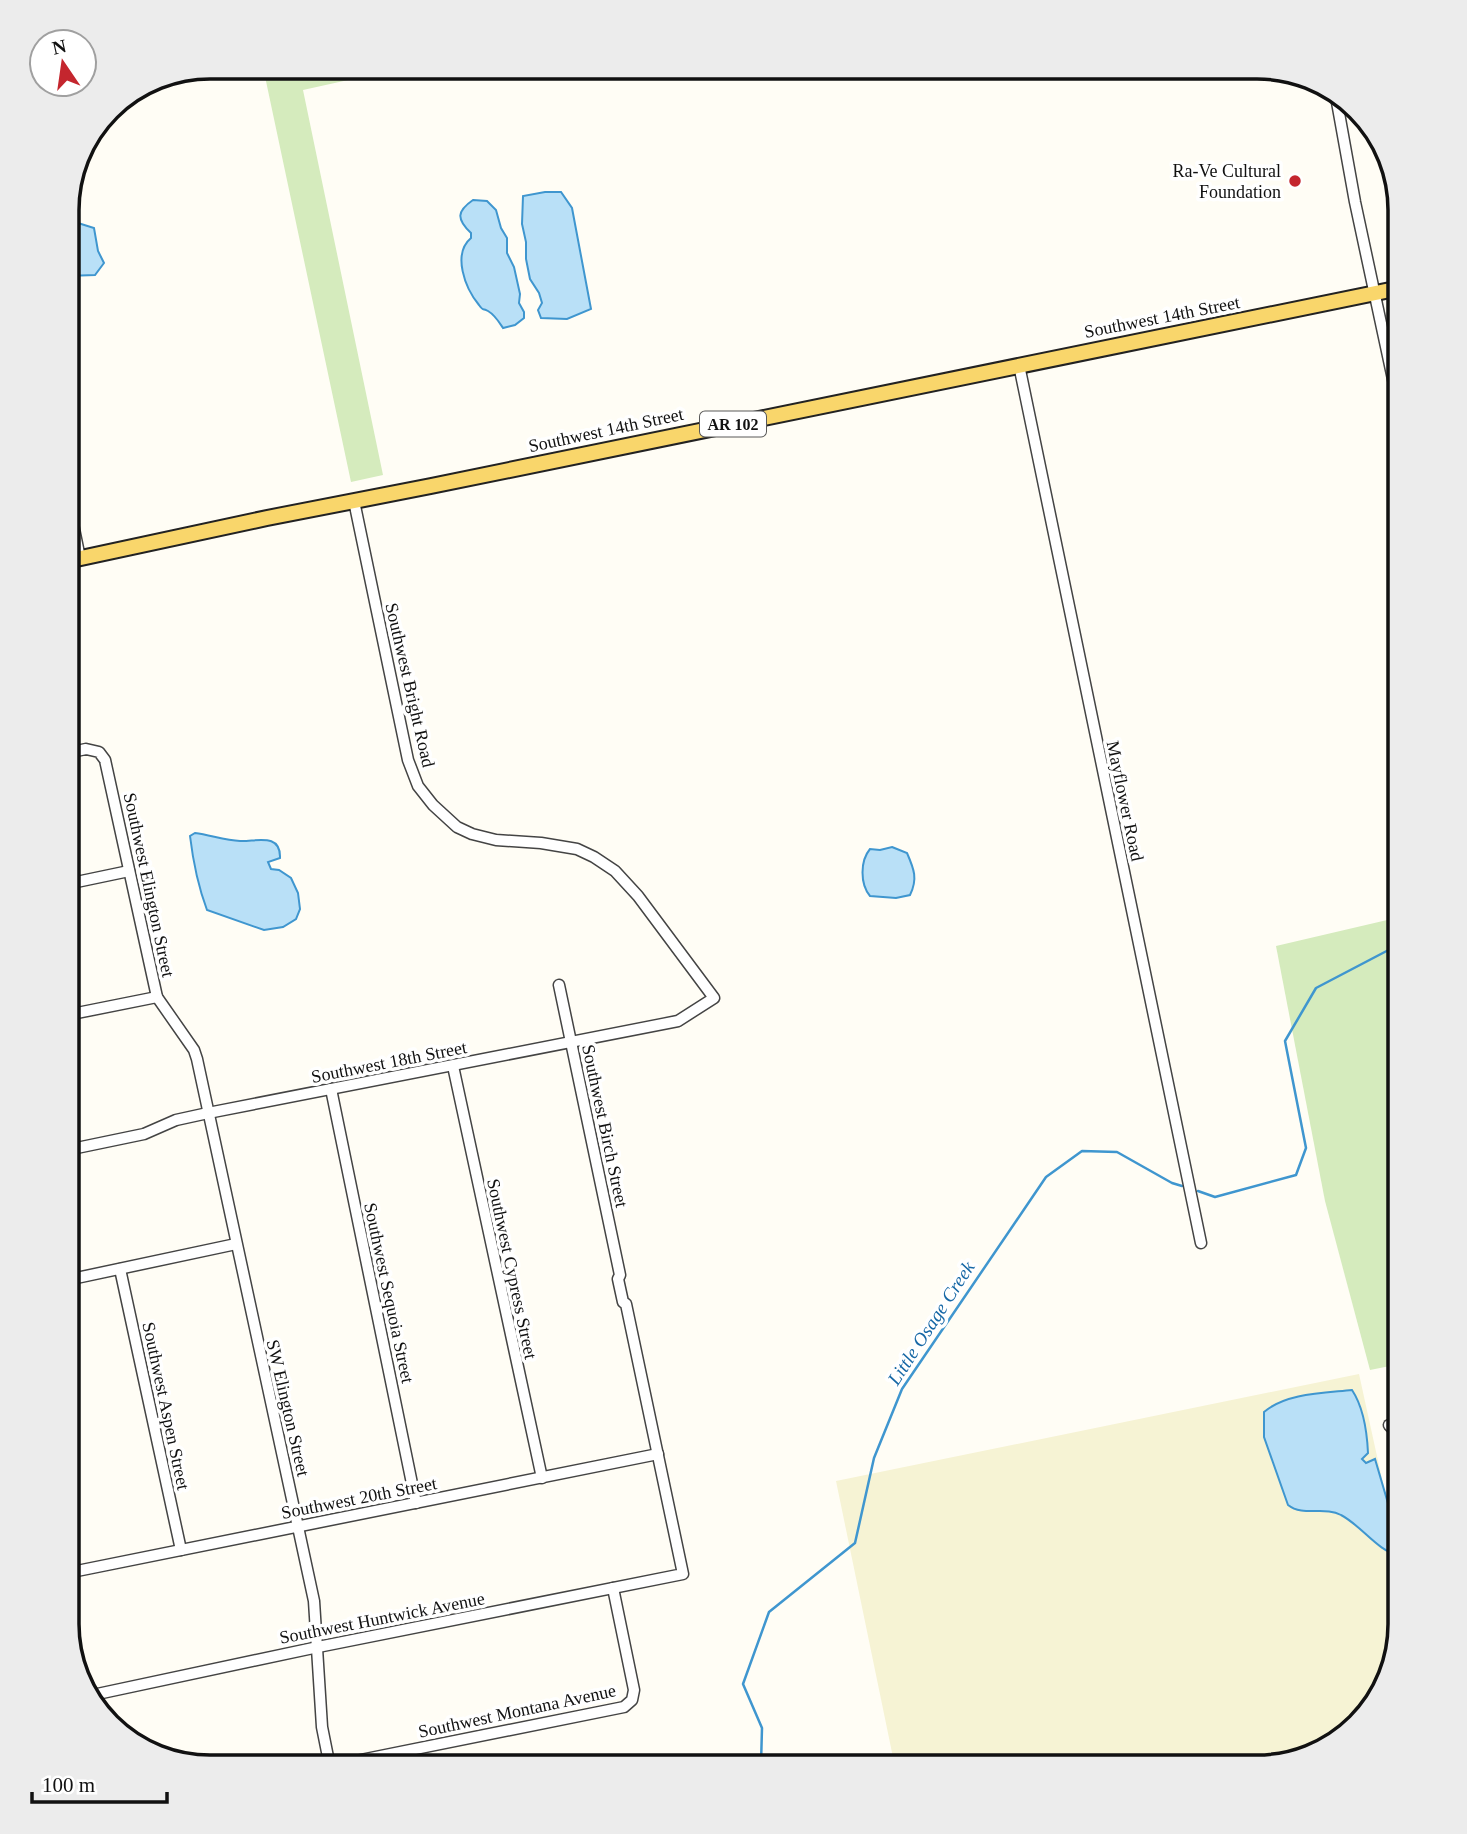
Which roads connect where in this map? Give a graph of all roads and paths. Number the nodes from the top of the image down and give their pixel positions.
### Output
1 (1338, 107) edge
2 (1388, 290) edge
3 (1374, 293) junction
4 (1388, 355) edge
5 (1019, 365) junction
6 (354, 501) junction
7 (79, 559) edge
8 (79, 751) edge
9 (129, 871) junction
10 (79, 881) edge
11 (559, 985) dead end
12 (157, 997) junction
13 (714, 999) joint
14 (79, 1013) edge
15 (572, 1042) junction
16 (197, 1059) joint
17 (453, 1066) junction
18 (331, 1089) junction
19 (208, 1113) junction
20 (79, 1148) edge
21 (1202, 1243) dead end
22 (236, 1244) junction
23 (120, 1269) junction
24 (79, 1277) edge
25 (658, 1454) junction
26 (542, 1478) junction
27 (416, 1503) junction
28 (298, 1526) junction
29 (181, 1550) junction
30 (79, 1570) edge
31 (683, 1574) joint
32 (612, 1588) junction
33 (317, 1647) junction
34 (99, 1694) edge
35 (327, 1755) edge
36 (388, 1755) edge

1 - 3 street
2 - 3 main road, Southwest 14th Street / AR 102
3 - 4 street
3 - 5 main road, Southwest 14th Street / AR 102
5 - 6 main road, Southwest 14th Street / AR 102
5 - 21 street, Mayflower Road
6 - 7 main road, Southwest 14th Street / AR 102
6 - 13 street, Southwest Bright Road
8 - 9 street, Southwest Elington Street
9 - 10 street
9 - 12 street, Southwest Elington Street
11 - 15 street, Southwest Birch Street
12 - 14 street
12 - 16 street, Southwest Elington Street
13 - 15 street, Southwest 18th Street
15 - 17 street, Southwest 18th Street
15 - 25 street, Southwest Birch Street
16 - 19 street, SW Elington Street
17 - 18 street, Southwest 18th Street
17 - 26 street, Southwest Cypress Street
18 - 19 street, Southwest 18th Street
18 - 27 street, Southwest Sequoia Street
19 - 20 street, Southwest 18th Street
19 - 22 street, SW Elington Street
22 - 23 street
22 - 28 street, SW Elington Street
23 - 24 street
23 - 29 street, Southwest Aspen Street
25 - 26 street, Southwest 20th Street
25 - 31 street, Southwest Birch Street
26 - 27 street, Southwest 20th Street
27 - 28 street, Southwest 20th Street
28 - 29 street, Southwest 20th Street
28 - 33 street, SW Elington Street
29 - 30 street, Southwest 20th Street
31 - 32 street, Southwest Huntwick Avenue
32 - 33 street, Southwest Huntwick Avenue
32 - 36 street, Southwest Montana Avenue
33 - 34 street, Southwest Huntwick Avenue
33 - 35 street, SW Elington Street

